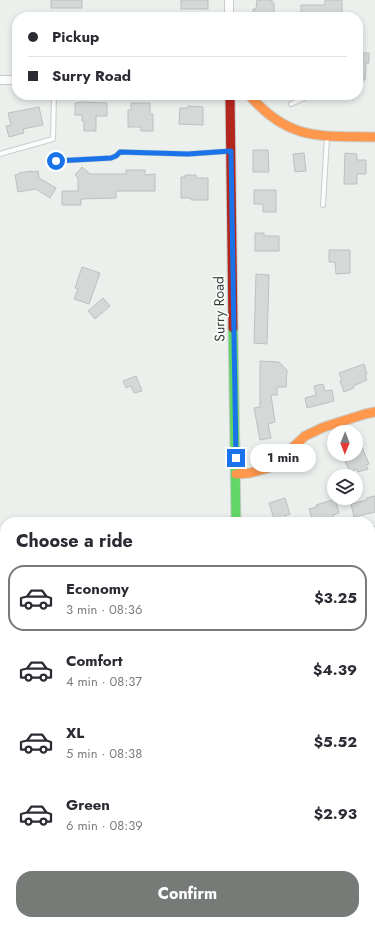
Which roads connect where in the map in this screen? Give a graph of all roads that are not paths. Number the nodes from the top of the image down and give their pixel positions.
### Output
1 (229, 0) edge
2 (229, 12) edge
3 (1, 80) dead end
4 (12, 80) edge
5 (54, 100) edge
6 (230, 100) edge
7 (254, 100) edge
8 (300, 100) edge
9 (291, 104) dead end
10 (327, 136) junction
11 (375, 137) edge
12 (231, 151) junction
13 (0, 154) edge
14 (56, 161) dead end
15 (323, 205) dead end
16 (375, 412) edge
17 (236, 474) junction
18 (236, 517) edge

1 - 2 street
3 - 4 street
5 - 13 lane
6 - 12 street, Surry Road
7 - 10 street
8 - 9 lane
10 - 11 street
10 - 15 lane
12 - 14 lane
12 - 17 street, Surry Road
16 - 17 street
17 - 18 street, Surry Road

